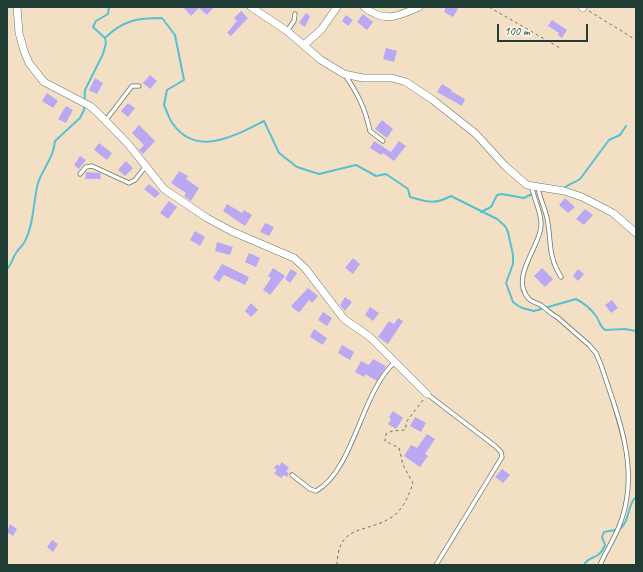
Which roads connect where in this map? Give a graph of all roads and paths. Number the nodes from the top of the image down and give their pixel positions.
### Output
1 (17, 7) edge
2 (337, 7) edge
3 (364, 7) edge
4 (419, 7) edge
5 (489, 7) edge
6 (583, 7) edge
7 (256, 8) edge
8 (295, 14) dead end
9 (287, 31) junction
10 (636, 40) edge
11 (305, 44) junction
12 (560, 48) dead end
13 (344, 74) junction
14 (139, 86) dead end
15 (106, 120) junction
16 (383, 141) dead end
17 (145, 166) junction
18 (80, 174) dead end
19 (535, 188) junction
20 (636, 233) edge
21 (561, 277) dead end
22 (396, 362) junction
23 (427, 394) junction
24 (292, 475) dead end
25 (337, 565) edge
26 (436, 565) edge
27 (600, 565) edge

1 - 15 street
2 - 11 street
3 - 4 street
5 - 12 path
6 - 10 path
7 - 9 street
8 - 9 lane
9 - 11 street
11 - 13 street
13 - 16 lane
13 - 19 street
14 - 15 lane
15 - 17 street
17 - 18 lane
17 - 22 street
19 - 20 street
19 - 21 lane
19 - 27 lane
22 - 23 street
22 - 24 lane
23 - 25 path
23 - 26 lane

